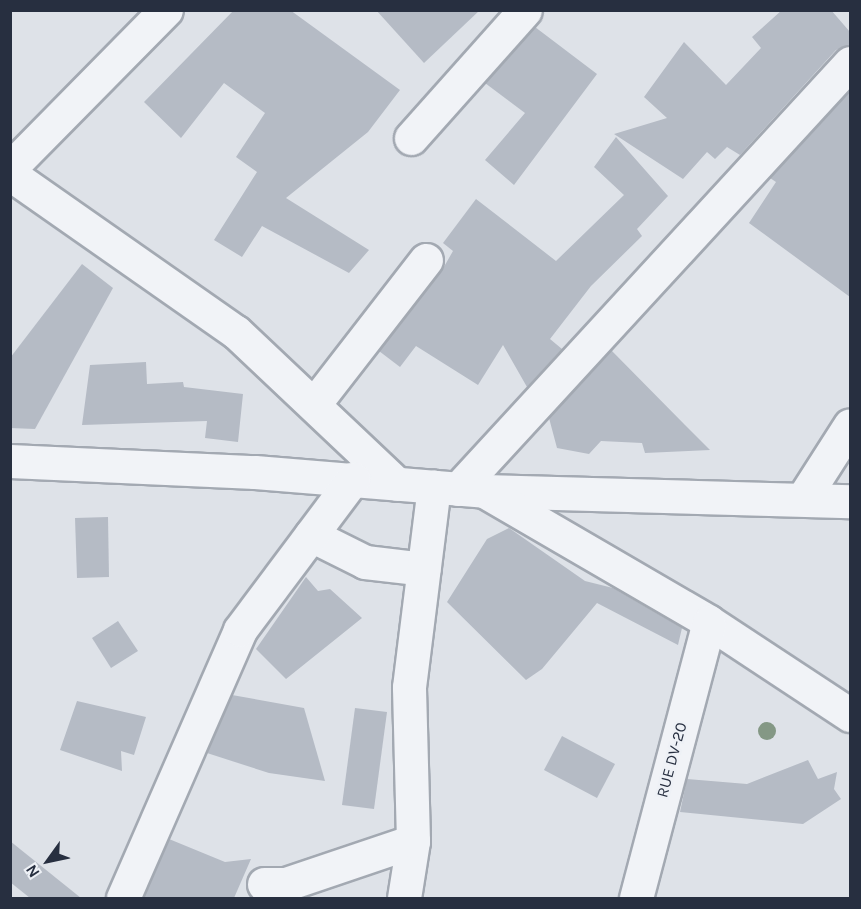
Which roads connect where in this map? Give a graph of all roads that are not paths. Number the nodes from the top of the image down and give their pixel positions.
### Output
1 (166, 10) edge
2 (525, 10) edge
3 (850, 63) edge
4 (411, 138) dead end
5 (10, 168) edge
6 (10, 174) edge
7 (426, 260) dead end
8 (315, 404) junction
9 (850, 425) edge
10 (10, 461) edge
11 (353, 479) junction
12 (397, 484) junction
13 (459, 489) junction
14 (804, 497) junction
15 (850, 501) edge
16 (311, 535) junction
17 (424, 568) junction
18 (709, 622) junction
19 (850, 715) edge
20 (412, 841) junction
21 (264, 884) dead end
22 (123, 898) edge
23 (404, 898) edge
24 (636, 898) edge

1 - 5 street
2 - 4 street
3 - 13 street
6 - 8 street
7 - 8 street
8 - 12 street
9 - 14 street
10 - 11 street
11 - 12 street
11 - 16 street
12 - 13 street
13 - 14 street
13 - 17 street
13 - 18 street
14 - 15 street
16 - 17 street
16 - 22 street
17 - 20 street
18 - 19 street
18 - 24 street, RUE DV-20
20 - 21 street
20 - 23 street

